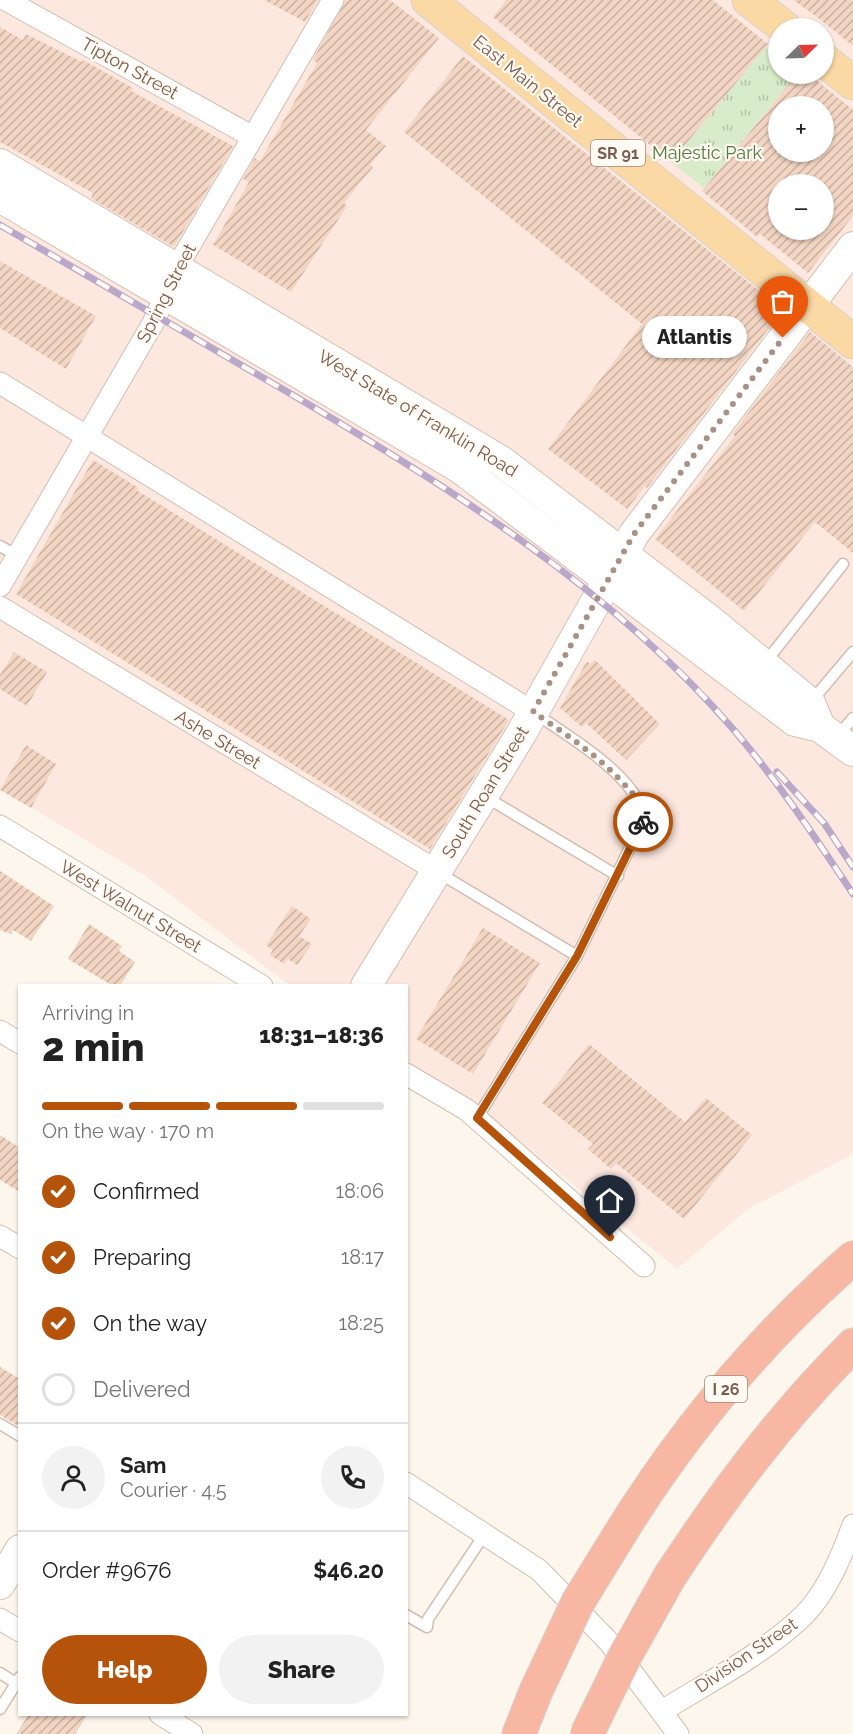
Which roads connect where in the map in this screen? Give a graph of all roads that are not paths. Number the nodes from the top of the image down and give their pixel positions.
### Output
1 (6, 0) edge
2 (333, 0) edge
3 (428, 0) edge
4 (749, 0) edge
5 (772, 18) edge
6 (834, 68) edge
7 (853, 83) edge
8 (254, 137) junction
9 (0, 164) edge
10 (0, 196) edge
11 (853, 247) edge
12 (172, 282) junction
13 (808, 306) junction
14 (853, 342) edge
15 (0, 383) edge
16 (86, 437) junction
17 (8, 551) edge
18 (623, 553) junction
19 (843, 564) dead end
20 (609, 579) junction
21 (0, 586) edge
22 (0, 607) edge
23 (853, 652) edge
24 (764, 664) junction
25 (533, 712) junction
26 (834, 727) edge
27 (482, 794) junction
28 (0, 826) edge
29 (436, 871) junction
30 (618, 876) junction
31 (577, 956) junction
32 (259, 984) edge
33 (367, 984) edge
34 (0, 1031) edge
35 (18, 1042) edge
36 (408, 1075) edge
37 (477, 1118) junction
38 (0, 1236) edge
39 (18, 1247) edge
40 (853, 1258) edge
41 (644, 1266) dead end
42 (853, 1345) edge
43 (0, 1424) edge
44 (18, 1435) edge
45 (408, 1484) edge
46 (484, 1535) junction
47 (852, 1535) edge
48 (18, 1553) edge
49 (0, 1584) edge
50 (408, 1616) edge
51 (0, 1619) edge
52 (18, 1630) edge
53 (0, 1673) edge
54 (18, 1680) edge
55 (0, 1709) edge
56 (662, 1711) junction
57 (167, 1716) edge
58 (192, 1734) edge
59 (519, 1734) edge
60 (587, 1734) edge
61 (678, 1734) edge

1 - 8 street, Tipton Street
2 - 8 street, Spring Street
3 - 13 main road, East Main Street / SR 91
4 - 5 main road
6 - 7 main road
8 - 12 street, Spring Street
9 - 12 main road, West State of Franklin Road
10 - 12 main road, West State of Franklin Road
11 - 13 main road, South Roan Street
12 - 16 street, Spring Street
12 - 18 main road, West State of Franklin Road
12 - 20 main road, West State of Franklin Road
13 - 14 main road, East Main Street / SR 91
13 - 18 main road, South Roan Street
15 - 16 street
16 - 17 street, Spring Street
16 - 25 street
17 - 21 street, Spring Street
18 - 20 main road, South Roan Street
18 - 24 main road, West State of Franklin Road
19 - 24 lane
20 - 25 main road, South Roan Street
20 - 26 main road, West State of Franklin Road
22 - 29 street, Ashe Street
23 - 26 lane
24 - 26 main road, West State of Franklin Road
25 - 27 main road, South Roan Street
25 - 30 lane
27 - 29 main road, South Roan Street
27 - 30 lane
28 - 32 street, West Walnut Street
29 - 31 lane
29 - 33 main road, South Roan Street
30 - 31 lane
31 - 37 lane
34 - 35 street
36 - 37 street
37 - 41 street
38 - 39 street
40 - 59 highway, I 26, bridge
42 - 60 highway, bridge
43 - 44 lane
45 - 46 street
46 - 50 lane
46 - 56 street
47 - 56 street, Division Street
48 - 49 main road
51 - 52 street
53 - 54 lane
54 - 55 lane
56 - 61 street
57 - 58 street

